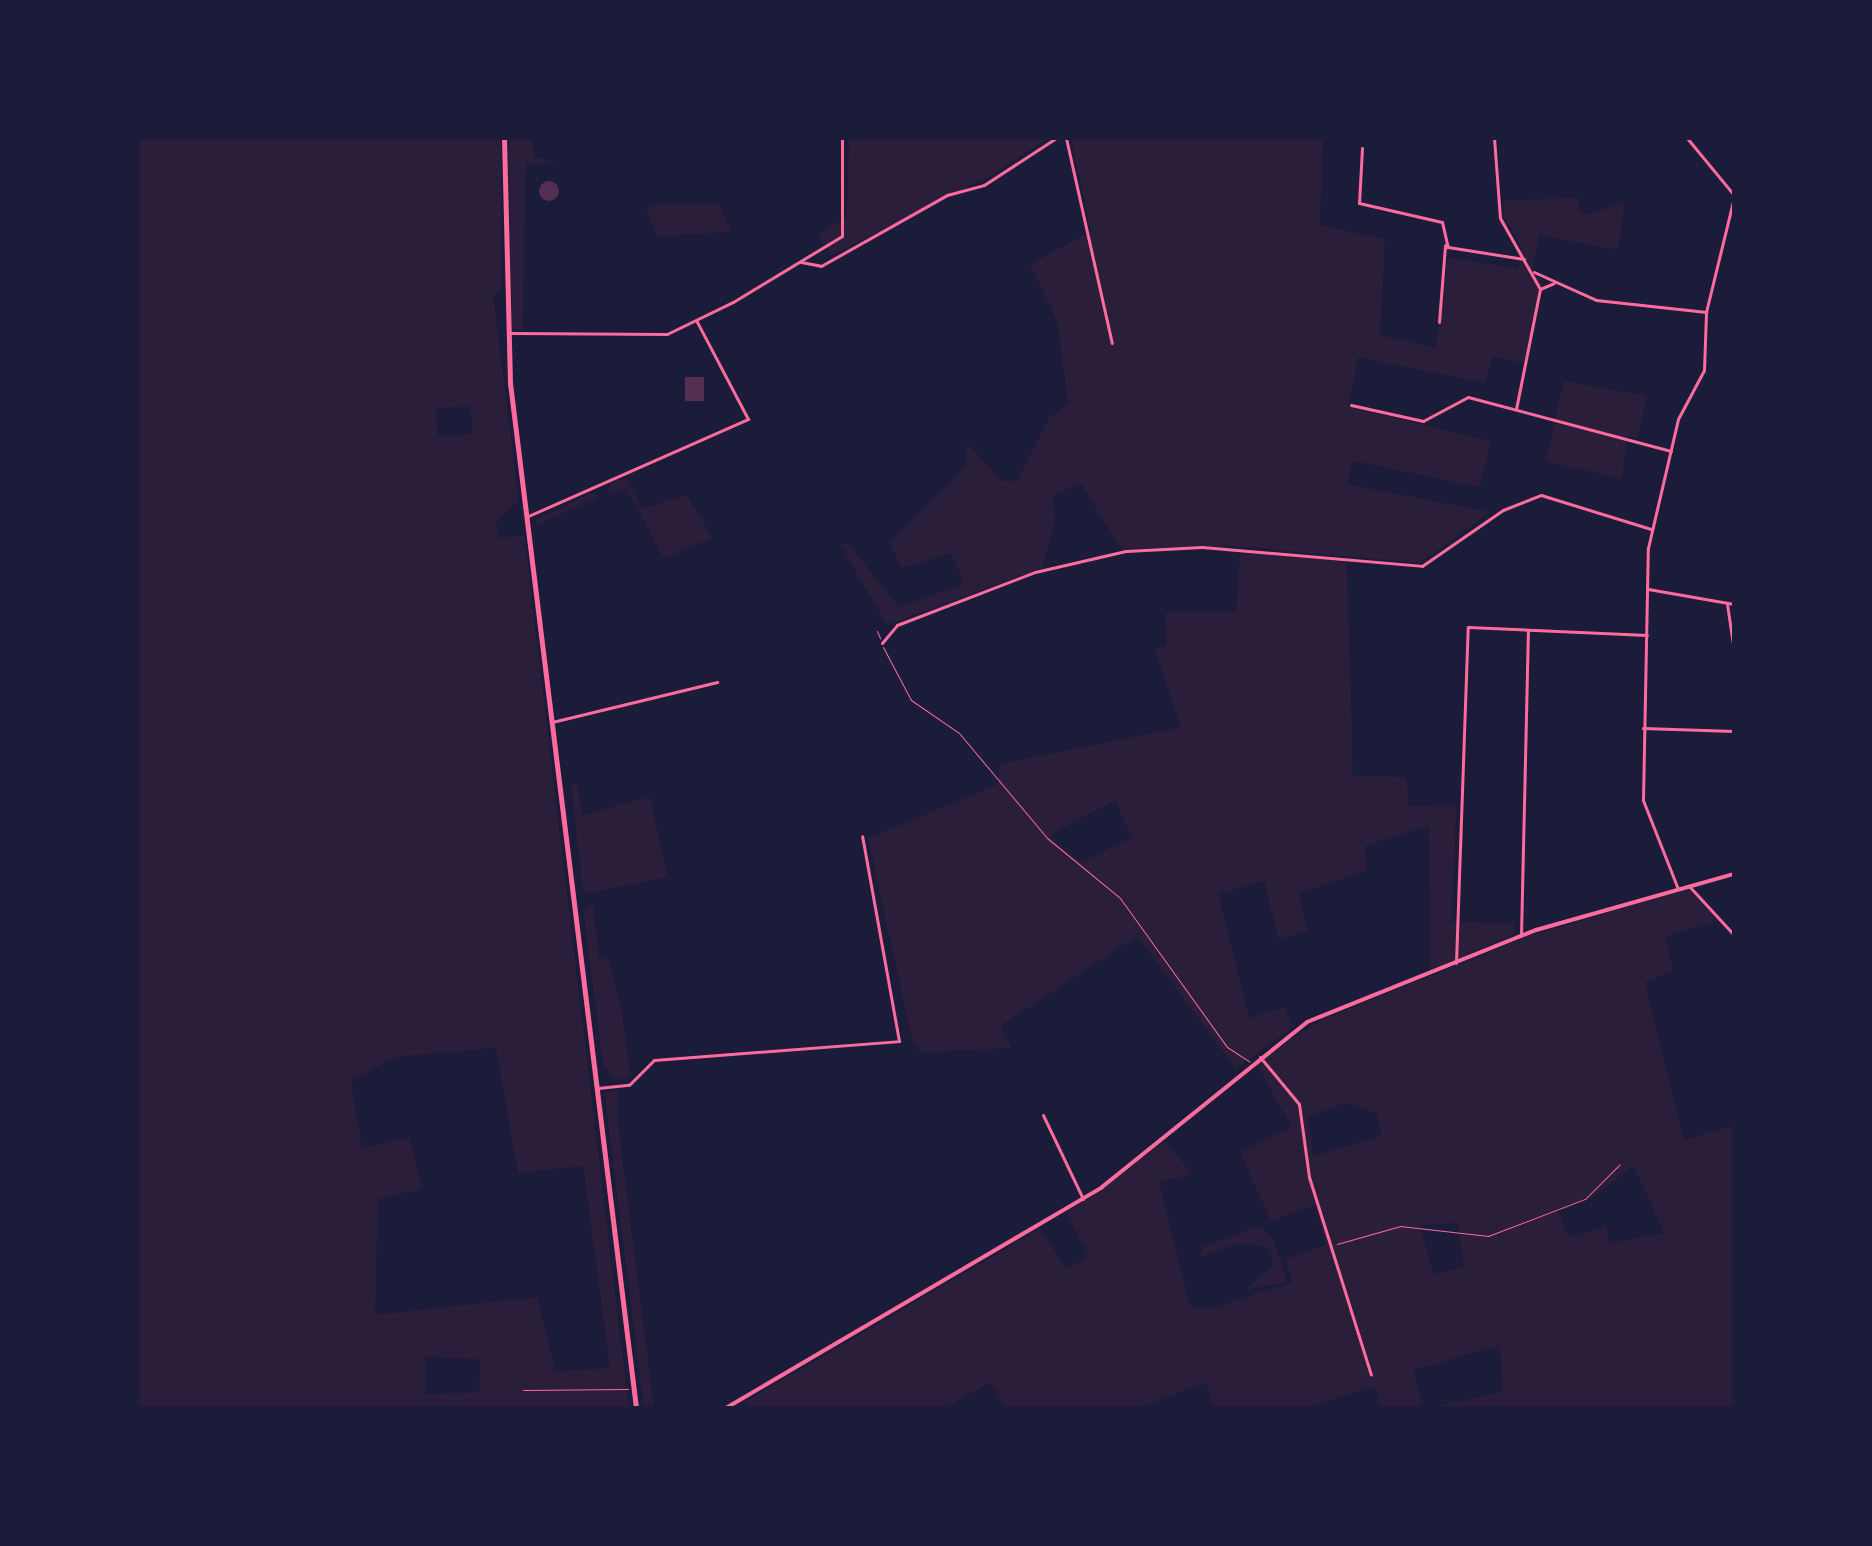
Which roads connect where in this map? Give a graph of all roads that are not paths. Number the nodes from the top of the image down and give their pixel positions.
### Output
1 (504, 138) edge
2 (842, 138) edge
3 (1056, 138) edge
4 (1066, 138) edge
5 (1494, 138) edge
6 (1687, 138) edge
7 (1362, 148) dead end
8 (1734, 196) edge
9 (1445, 245) junction
10 (1525, 259) junction
11 (801, 262) junction
12 (1534, 272) junction
13 (1554, 283) junction
14 (1540, 289) junction
15 (1706, 312) junction
16 (697, 322) junction
17 (1439, 322) dead end
18 (507, 333) junction
19 (1112, 343) dead end
20 (1351, 405) dead end
21 (1516, 409) junction
22 (1671, 451) junction
23 (526, 517) junction
24 (1651, 529) junction
25 (1648, 589) junction
26 (1727, 604) junction
27 (1734, 604) edge
28 (1528, 630) junction
29 (1647, 635) junction
30 (882, 643) road end
31 (1734, 651) edge
32 (717, 682) dead end
33 (552, 722) junction
34 (1643, 728) junction
35 (1734, 731) edge
36 (862, 836) dead end
37 (1734, 874) edge
38 (1689, 886) junction
39 (1678, 889) junction
40 (1734, 935) edge
41 (1521, 936) junction
42 (1456, 963) junction
43 (1260, 1057) junction
44 (598, 1088) junction
45 (1043, 1115) dead end
46 (1083, 1199) junction
47 (1371, 1375) dead end
48 (736, 1402) junction
49 (636, 1408) edge
50 (726, 1408) edge
51 (741, 1408) edge

1 - 18 highway
2 - 11 street
3 - 11 street
4 - 19 street
5 - 10 street
6 - 8 street
7 - 9 street
8 - 15 street
9 - 10 street
9 - 17 street
10 - 12 street
11 - 16 street
12 - 13 street
12 - 14 street
13 - 14 street
13 - 15 street
14 - 21 street
15 - 22 street
16 - 18 street
16 - 23 street
18 - 23 highway
20 - 21 street
21 - 22 street
22 - 24 street
23 - 33 highway
24 - 25 street
24 - 30 street
25 - 26 street
25 - 29 street
26 - 27 street
26 - 31 street
28 - 29 street
28 - 41 street
28 - 42 street
29 - 34 street
32 - 33 street
33 - 44 highway
34 - 35 street
34 - 39 street
36 - 44 street
37 - 38 main road
38 - 39 main road
38 - 40 street
39 - 41 main road
41 - 42 main road
42 - 43 main road
43 - 46 main road
43 - 47 street
44 - 49 highway
45 - 46 street
46 - 48 main road
48 - 50 main road
48 - 51 street

